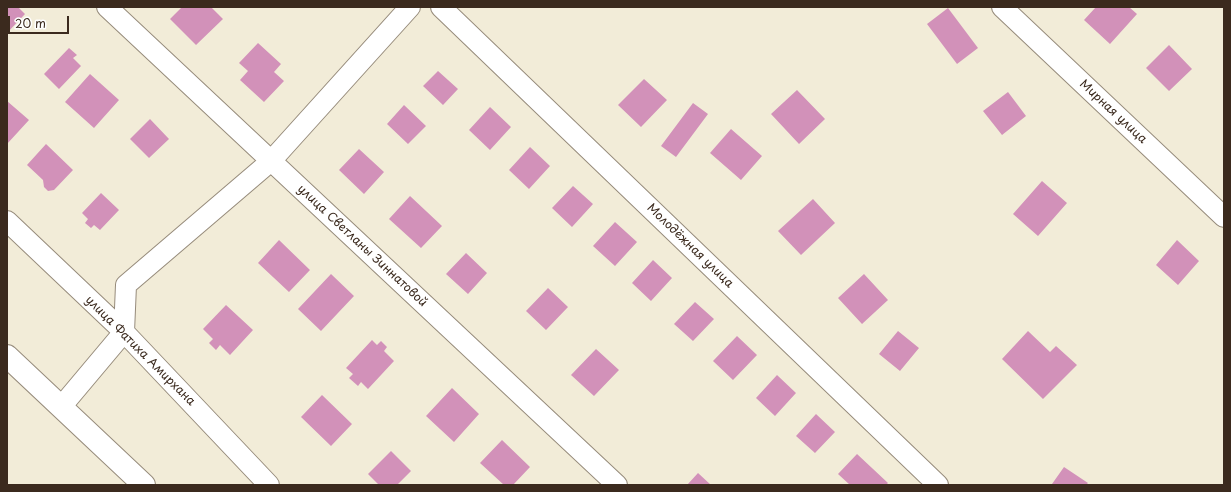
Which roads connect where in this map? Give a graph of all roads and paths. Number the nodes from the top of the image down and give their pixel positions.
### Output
1 (107, 7) edge
2 (410, 7) edge
3 (441, 7) edge
4 (1002, 7) edge
5 (271, 161) junction
6 (1224, 217) edge
7 (7, 221) edge
8 (124, 332) junction
9 (7, 356) edge
10 (61, 407) junction
11 (144, 485) edge
12 (269, 485) edge
13 (617, 485) edge
14 (938, 485) edge

1 - 5 street, улица Светланы Зиннатовой
2 - 5 street
3 - 14 street, Молодёжная улица
4 - 6 street, Мирная улица
5 - 8 street
5 - 13 street, улица Светланы Зиннатовой
7 - 8 street, улица Фатиха Амирхана
8 - 10 street
8 - 12 street, улица Фатиха Амирхана
9 - 10 street
10 - 11 street

